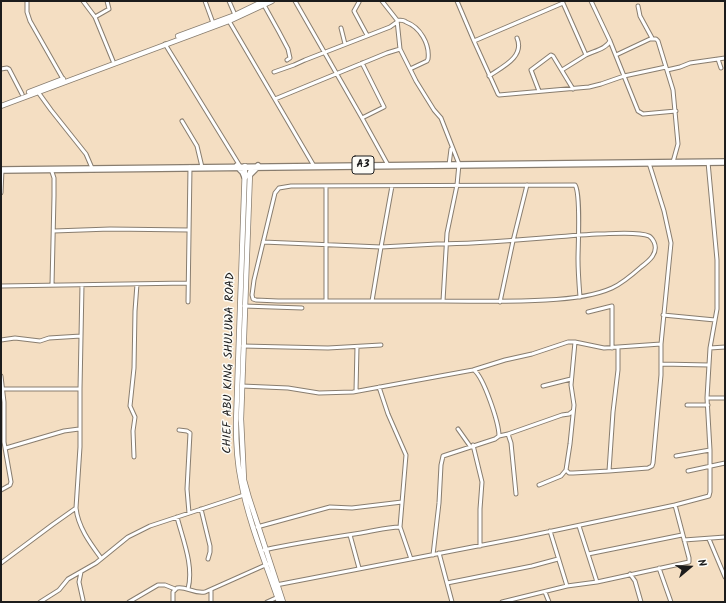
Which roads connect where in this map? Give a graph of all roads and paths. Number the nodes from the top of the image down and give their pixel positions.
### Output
1 (28, 1) edge
2 (83, 1) edge
3 (107, 1) edge
4 (205, 1) edge
5 (229, 1) edge
6 (272, 1) edge
7 (295, 1) edge
8 (382, 1) edge
9 (457, 1) edge
10 (590, 1) edge
11 (359, 2) edge
12 (264, 3) edge
13 (638, 6) dead end
14 (235, 15) junction
15 (95, 17) junction
16 (228, 19) junction
17 (397, 21) junction
18 (213, 23) junction
19 (393, 25) junction
20 (341, 28) dead end
21 (398, 28) junction
22 (367, 36) junction
23 (518, 38) dead end
24 (652, 38) junction
25 (474, 41) junction
26 (610, 43) junction
27 (162, 44) junction
28 (345, 44) junction
29 (400, 49) junction
30 (324, 52) junction
31 (586, 55) junction
32 (616, 55) junction
33 (725, 58) edge
34 (718, 59) junction
35 (113, 60) junction
36 (287, 60) dead end
37 (362, 64) junction
38 (1, 68) edge
39 (666, 68) junction
40 (721, 68) dead end
41 (410, 69) junction
42 (562, 70) junction
43 (274, 72) dead end
44 (336, 74) junction
45 (490, 76) junction
46 (624, 76) junction
47 (63, 79) junction
48 (573, 89) junction
49 (539, 91) junction
50 (38, 92) junction
51 (22, 94) junction
52 (275, 99) junction
53 (1, 102) edge
54 (1, 106) edge
55 (676, 111) junction
56 (362, 118) junction
57 (182, 121) dead end
58 (452, 147) junction
59 (649, 162) junction
60 (673, 162) junction
61 (708, 162) junction
62 (725, 162) edge
63 (449, 164) junction
64 (459, 164) junction
65 (388, 165) junction
66 (243, 166) junction
67 (258, 166) junction
68 (314, 166) junction
69 (190, 167) junction
70 (202, 167) junction
71 (92, 168) junction
72 (51, 169) junction
73 (58, 169) junction
74 (1, 170) edge
75 (247, 176) junction
76 (54, 178) junction
77 (456, 185) junction
78 (527, 185) junction
79 (326, 186) junction
80 (392, 186) junction
81 (1, 193) edge
82 (189, 230) junction
83 (54, 232) junction
84 (579, 235) junction
85 (512, 241) junction
86 (263, 242) junction
87 (446, 244) junction
88 (326, 245) junction
89 (381, 247) junction
90 (188, 283) junction
91 (137, 284) junction
92 (52, 285) junction
93 (82, 285) junction
94 (1, 286) edge
95 (580, 297) junction
96 (326, 301) junction
97 (372, 301) junction
98 (444, 301) junction
99 (188, 302) dead end
100 (500, 302) junction
101 (242, 306) junction
102 (302, 308) dead end
103 (588, 312) dead end
104 (663, 315) junction
105 (715, 320) junction
106 (81, 336) junction
107 (1, 340) edge
108 (575, 342) junction
109 (660, 344) junction
110 (380, 345) dead end
111 (241, 346) junction
112 (357, 347) junction
113 (725, 347) edge
114 (612, 348) junction
115 (618, 348) junction
116 (710, 348) junction
117 (661, 364) junction
118 (709, 365) junction
119 (479, 368) junction
120 (474, 370) junction
121 (478, 373) junction
122 (1, 376) edge
123 (572, 379) junction
124 (240, 386) junction
125 (543, 386) dead end
126 (379, 387) junction
127 (4, 389) junction
128 (80, 389) junction
129 (356, 391) junction
130 (707, 398) junction
131 (725, 398) edge
132 (687, 404) dead end
133 (708, 405) junction
134 (574, 411) junction
135 (569, 414) junction
136 (573, 416) junction
137 (499, 428) junction
138 (79, 429) junction
139 (458, 429) dead end
140 (179, 430) dead end
141 (508, 434) junction
142 (503, 435) junction
143 (499, 436) junction
144 (472, 446) junction
145 (6, 448) junction
146 (710, 450) junction
147 (676, 456) dead end
148 (134, 457) dead end
149 (725, 463) edge
150 (710, 466) junction
151 (566, 470) junction
152 (609, 471) junction
153 (688, 471) dead end
154 (539, 485) dead end
155 (1, 490) edge
156 (516, 494) dead end
157 (244, 495) junction
158 (402, 502) junction
159 (675, 505) junction
160 (76, 508) junction
161 (201, 509) junction
162 (189, 513) junction
163 (177, 517) junction
164 (579, 526) junction
165 (400, 527) junction
166 (256, 528) junction
167 (550, 531) junction
168 (350, 535) junction
169 (682, 535) junction
170 (725, 538) edge
171 (684, 540) junction
172 (709, 540) junction
173 (480, 546) junction
174 (264, 550) junction
175 (439, 553) junction
176 (588, 554) junction
177 (433, 555) junction
178 (101, 558) junction
179 (208, 559) dead end
180 (411, 559) junction
181 (558, 559) junction
182 (1, 563) edge
183 (268, 564) junction
184 (359, 568) junction
185 (659, 568) junction
186 (81, 572) junction
187 (635, 573) junction
188 (630, 574) junction
189 (725, 577) edge
190 (635, 581) junction
191 (597, 582) junction
192 (447, 583) junction
193 (275, 585) junction
194 (567, 586) junction
195 (175, 589) junction
196 (188, 589) junction
197 (210, 590) junction
198 (545, 592) junction
199 (279, 599) edge
200 (83, 600) dead end
201 (40, 602) edge
202 (130, 602) edge
203 (174, 602) edge
204 (211, 602) edge
205 (267, 602) edge
206 (283, 602) edge
207 (452, 602) edge
208 (502, 602) edge
209 (549, 602) edge
210 (641, 602) edge
211 (671, 602) edge

1 - 47 street
2 - 15 street
3 - 15 street
4 - 18 street
5 - 14 street
6 - 12 street
7 - 30 street
8 - 17 street
9 - 25 street
10 - 26 street
11 - 22 street
12 - 14 street
12 - 16 street
12 - 36 street
13 - 24 street
14 - 16 street
15 - 35 street
16 - 18 street
16 - 27 street
16 - 52 street
17 - 19 street
17 - 21 street
17 - 41 street
18 - 27 street
19 - 21 street
19 - 22 street
20 - 28 street
21 - 29 street
22 - 28 street
23 - 45 street
24 - 32 street
24 - 39 street
25 - 31 street
25 - 45 street
26 - 31 street
26 - 32 street
27 - 35 street
27 - 50 street
27 - 66 street
28 - 30 street
29 - 37 street
29 - 41 street
30 - 43 street
30 - 44 street
31 - 42 street
32 - 46 street
33 - 34 street
34 - 39 street
34 - 40 street
35 - 47 street
37 - 44 street
37 - 56 street
38 - 51 street
39 - 46 street
39 - 55 street
41 - 58 street
42 - 48 street
42 - 49 street
44 - 52 street
44 - 56 street
45 - 49 street
46 - 48 street
46 - 55 street
47 - 51 street
48 - 49 street
50 - 54 street
50 - 71 street
51 - 53 street
52 - 68 street
55 - 60 street
56 - 65 street
57 - 70 street
58 - 63 street
58 - 64 street
59 - 60 highway, A3
59 - 64 highway, A3
59 - 104 street
60 - 61 highway, A3
61 - 62 highway, A3
61 - 105 street
63 - 64 highway, A3
63 - 65 highway, A3
64 - 77 street
65 - 68 highway, A3
66 - 67 highway, A3
66 - 70 highway, A3
66 - 75 street, CHIEF ABU KING SHULUWA ROAD
66 - 75 highway
67 - 68 highway, A3
67 - 75 highway
69 - 70 highway, A3
69 - 71 highway, A3
69 - 82 street
71 - 73 highway, A3
72 - 73 highway, A3
72 - 74 highway, A3
72 - 76 street
73 - 76 street
74 - 81 street
75 - 101 street, CHIEF ABU KING SHULUWA ROAD
76 - 83 street
77 - 78 street
77 - 80 street
77 - 87 street
78 - 84 street
78 - 85 street
79 - 80 street
79 - 86 street
79 - 88 street
80 - 89 street
82 - 83 street
82 - 90 street
83 - 92 street
84 - 85 street
84 - 95 street
84 - 95 street
85 - 87 street
85 - 100 street
86 - 88 street
86 - 96 street
87 - 89 street
87 - 98 street
88 - 89 street
88 - 96 street
89 - 97 street
90 - 91 street
90 - 99 street
91 - 93 street
91 - 148 street
92 - 93 street
92 - 94 street
93 - 106 street
95 - 100 street
96 - 97 street
97 - 98 street
98 - 100 street
101 - 102 street
101 - 111 street, CHIEF ABU KING SHULUWA ROAD
103 - 114 street
104 - 105 street
104 - 109 street
105 - 116 street
106 - 107 street
106 - 128 street
108 - 114 street
108 - 119 street
108 - 123 street
109 - 115 street
109 - 117 street
110 - 112 street
111 - 112 street
111 - 124 street, CHIEF ABU KING SHULUWA ROAD
112 - 129 street
113 - 116 street
114 - 115 street
115 - 152 street
116 - 118 street
117 - 118 street
117 - 152 street
118 - 130 street
119 - 120 street
119 - 121 street
120 - 121 street
120 - 126 street
121 - 137 street
122 - 127 street
123 - 125 street
123 - 134 street
124 - 129 street
124 - 157 street, CHIEF ABU KING SHULUWA ROAD
124 - 166 street
126 - 129 street
126 - 158 street
127 - 128 street
127 - 145 street
128 - 138 street
130 - 131 street
130 - 133 street
132 - 133 street
133 - 146 street
134 - 135 street
134 - 136 street
135 - 136 street
135 - 141 street
136 - 151 street
137 - 142 street
137 - 143 street
138 - 145 street
138 - 160 street
139 - 144 street
140 - 162 street
141 - 142 street
141 - 156 street
142 - 143 street
143 - 144 street
144 - 173 street
144 - 177 street
145 - 155 street
146 - 147 street
146 - 150 street
149 - 150 street
150 - 153 street
150 - 159 street
151 - 152 street
151 - 154 street
157 - 161 street
157 - 166 street, CHIEF ABU KING SHULUWA ROAD
158 - 165 street
158 - 166 street
159 - 164 street
159 - 169 street
160 - 178 street
160 - 182 street
161 - 162 street
161 - 179 street
162 - 163 street
163 - 178 street
163 - 196 street
164 - 167 street
164 - 176 street
165 - 168 street
165 - 180 street
166 - 174 street, CHIEF ABU KING SHULUWA ROAD
167 - 173 street
167 - 181 street
168 - 174 street
168 - 184 street
169 - 171 street
169 - 176 street
170 - 172 street
171 - 172 street
171 - 185 street
172 - 189 street
173 - 175 street
174 - 183 street, CHIEF ABU KING SHULUWA ROAD
175 - 177 street
175 - 192 street
176 - 191 street
177 - 180 street
178 - 186 street
180 - 184 street
181 - 192 street
181 - 194 street
183 - 193 street, CHIEF ABU KING SHULUWA ROAD
183 - 197 street
184 - 193 street
185 - 187 street
185 - 211 street
186 - 200 street
186 - 201 street
187 - 188 street
187 - 190 street
188 - 190 street
188 - 191 street
190 - 210 street
191 - 194 street
192 - 207 street
193 - 199 street, CHIEF ABU KING SHULUWA ROAD
194 - 198 street
195 - 196 street
195 - 202 street
195 - 203 street
196 - 197 street
197 - 204 street
198 - 208 street
198 - 209 street
199 - 205 street
199 - 206 street, CHIEF ABU KING SHULUWA ROAD

